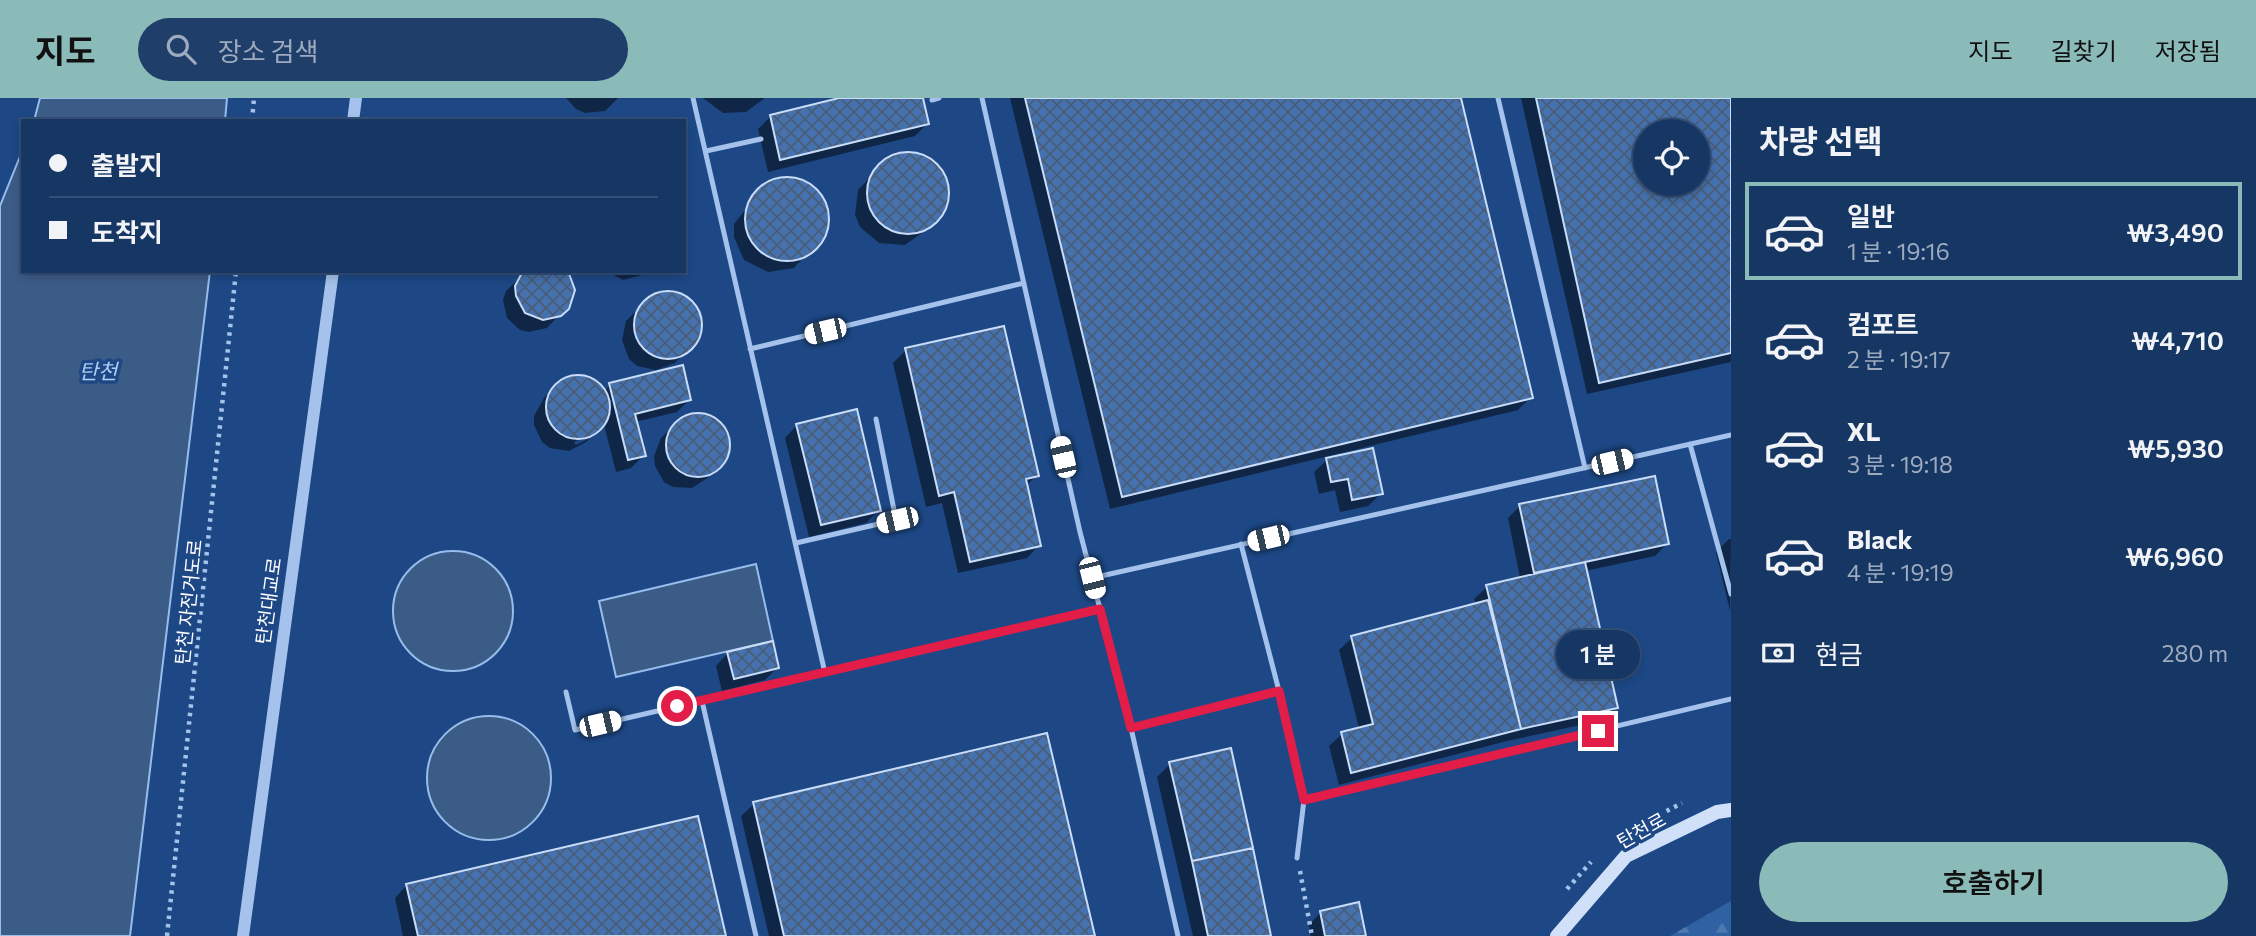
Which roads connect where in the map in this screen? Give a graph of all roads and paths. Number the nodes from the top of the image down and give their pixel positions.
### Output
1 (254, 98) edge
2 (356, 98) edge
3 (693, 98) edge
4 (939, 98) edge
5 (982, 98) edge
6 (1498, 98) edge
7 (932, 100) dead end
8 (251, 119) edge
9 (353, 119) edge
10 (761, 139) dead end
11 (706, 151) junction
12 (236, 273) edge
13 (333, 273) edge
14 (1024, 283) junction
15 (750, 349) junction
16 (876, 419) dead end
17 (1731, 435) edge
18 (1690, 444) junction
19 (1586, 468) junction
20 (796, 542) junction
21 (1241, 544) junction
22 (1092, 578) junction
23 (1731, 594) edge
24 (1100, 609) junction
25 (825, 673) junction
26 (1279, 691) junction
27 (566, 692) dead end
28 (1731, 699) edge
29 (702, 701) junction
30 (1131, 728) junction
31 (1304, 800) junction
32 (1731, 810) edge
33 (1297, 858) joint
34 (167, 936) edge
35 (243, 936) edge
36 (756, 936) edge
37 (1178, 936) edge
38 (1312, 936) edge
39 (1557, 936) edge

1 - 8 path
2 - 9 street
3 - 11 lane
4 - 7 lane
5 - 14 lane
6 - 19 lane
10 - 11 lane
11 - 15 lane
12 - 34 path, 탄천 자전거도로
13 - 35 street, 탄천대교로
14 - 15 lane
14 - 22 lane
15 - 20 lane
16 - 20 lane
17 - 18 lane
18 - 19 lane
18 - 23 lane
19 - 21 lane
20 - 25 lane
21 - 22 lane
21 - 26 lane
22 - 24 lane
24 - 25 lane
24 - 30 lane
25 - 29 lane
26 - 30 lane
26 - 31 lane
27 - 29 lane
28 - 31 lane
29 - 36 lane
30 - 37 lane
31 - 33 lane
32 - 39 main road, 탄천로
33 - 38 path

